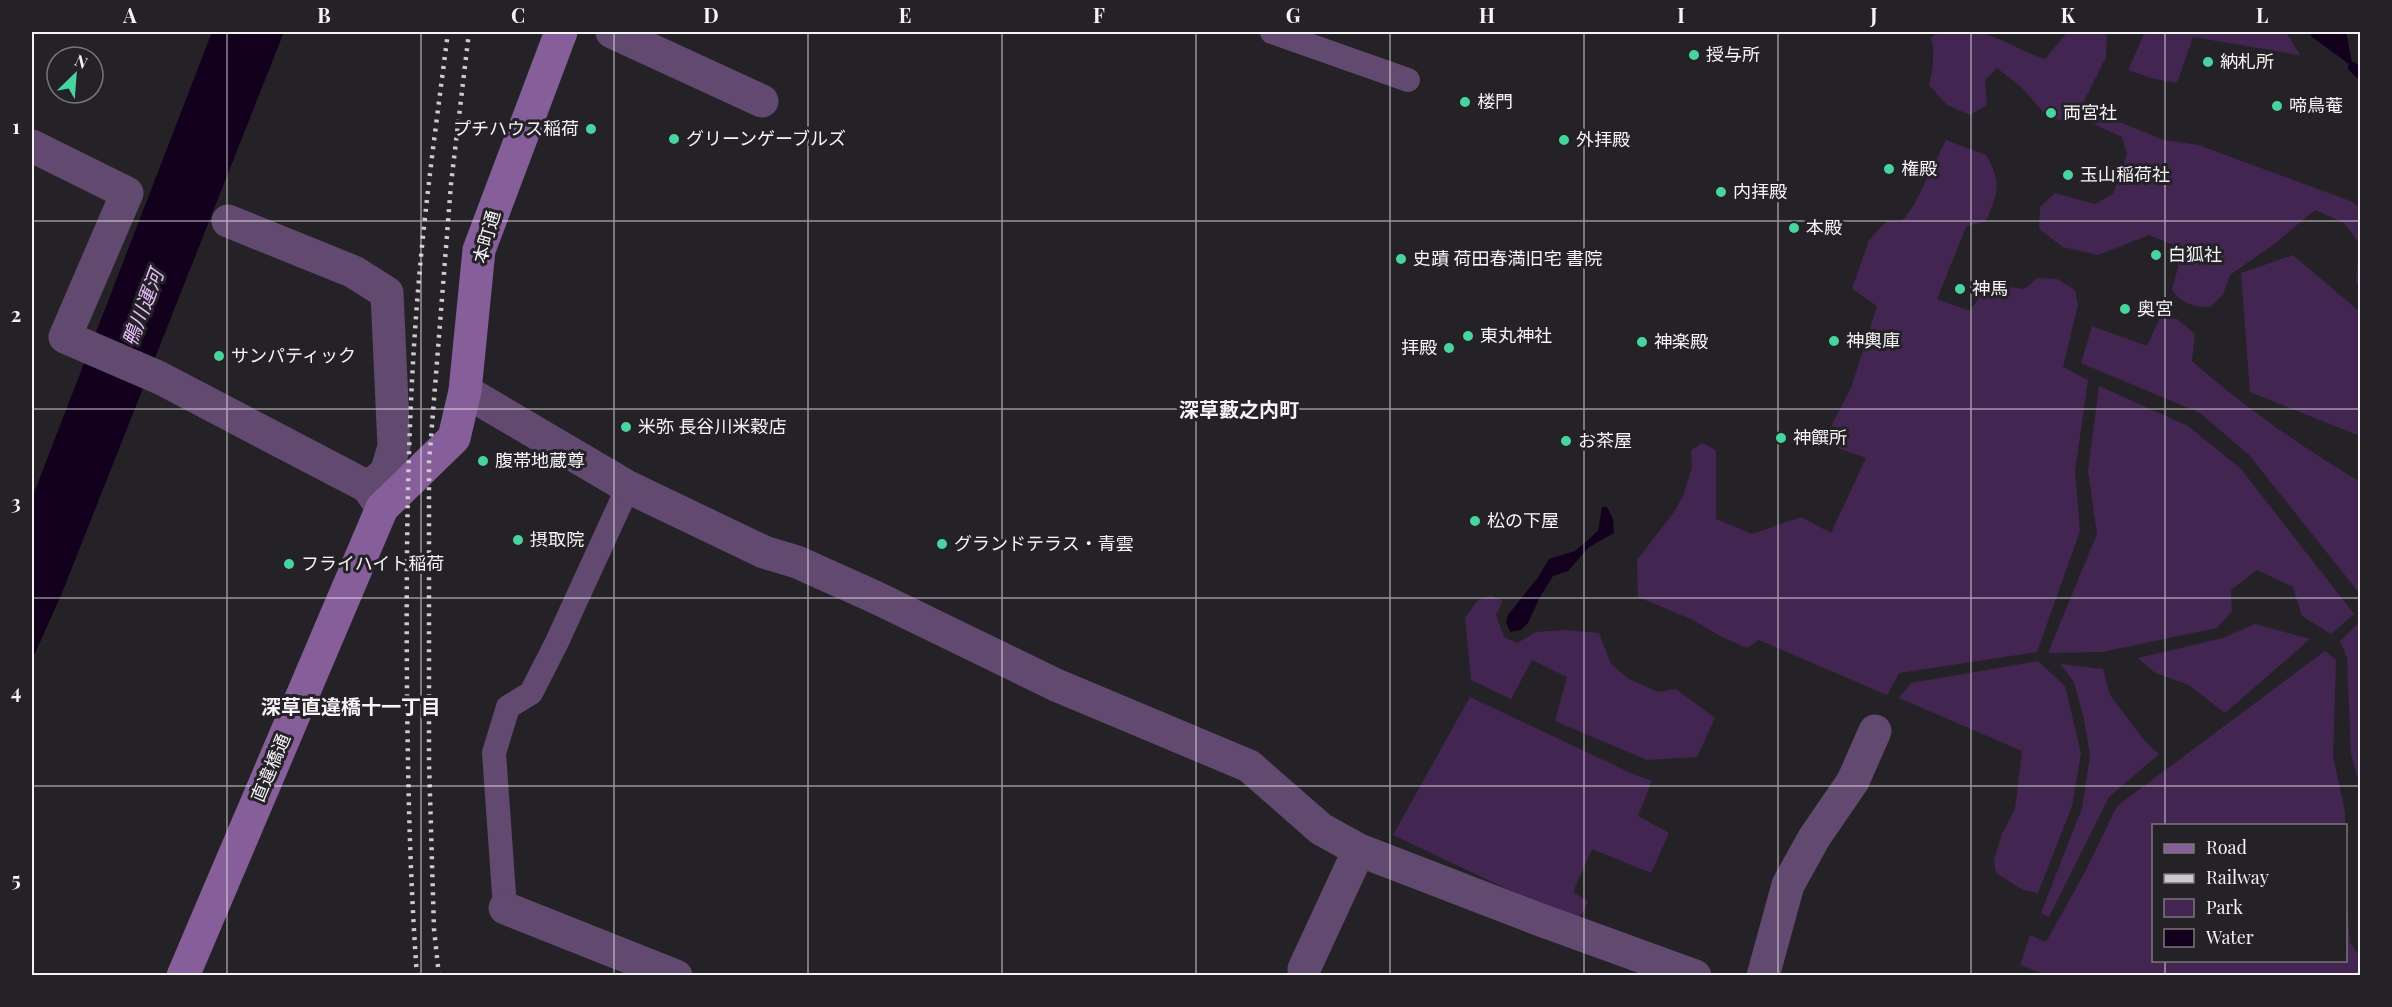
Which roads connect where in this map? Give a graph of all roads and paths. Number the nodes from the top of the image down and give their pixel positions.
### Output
1 (561, 32) edge
2 (612, 32) edge
3 (1272, 32) edge
4 (1408, 80) dead end
5 (762, 101) dead end
6 (32, 146) edge
7 (228, 221) dead end
8 (465, 391) junction
9 (418, 474) joint
10 (628, 487) junction
11 (375, 498) junction
12 (1875, 731) dead end
13 (1359, 850) junction
14 (505, 908) joint
15 (1304, 969) dead end
16 (183, 975) edge
17 (675, 975) edge
18 (1695, 975) edge
19 (1763, 975) edge

1 - 8 main road, 本町通
2 - 5 street
3 - 4 street
6 - 11 street
7 - 11 street
8 - 9 main road, 本町通
8 - 10 street
9 - 11 main road, 直違橋通
10 - 13 street
10 - 14 street
11 - 16 main road, 直違橋通
12 - 19 street
13 - 15 street
13 - 18 street
14 - 17 street

